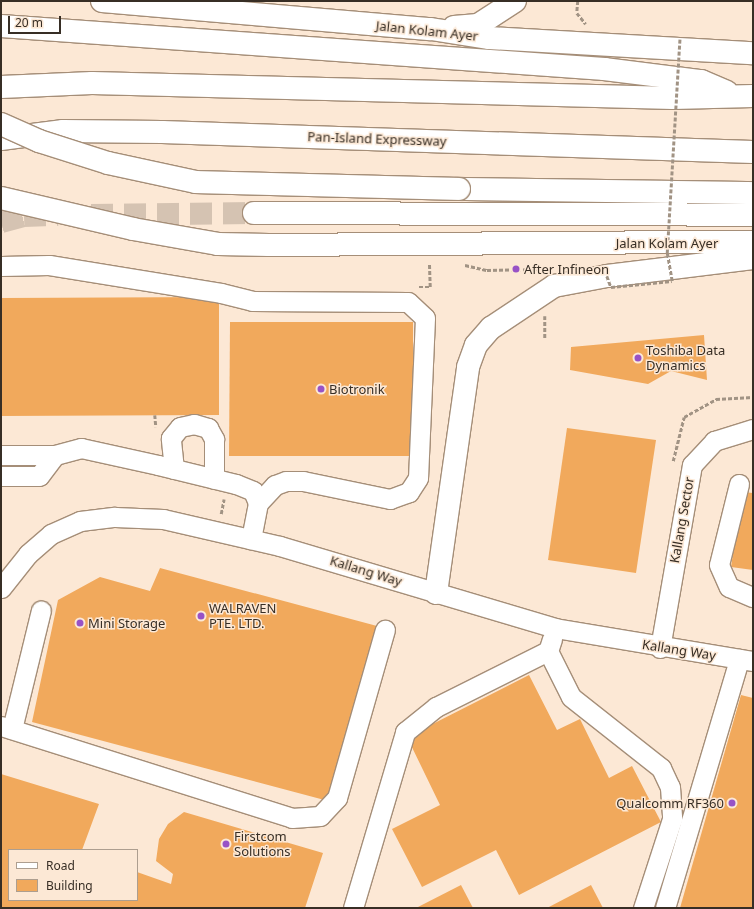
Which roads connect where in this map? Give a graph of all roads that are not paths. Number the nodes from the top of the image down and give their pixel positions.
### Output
1 (102, 1) edge
2 (515, 1) edge
3 (1, 26) edge
4 (431, 29) junction
5 (753, 53) edge
6 (1, 88) edge
7 (744, 95) edge
8 (1, 124) edge
9 (1, 139) edge
10 (753, 152) edge
11 (753, 193) edge
12 (1, 198) edge
13 (254, 213) tunnel mouth
14 (753, 215) edge
15 (753, 242) edge
16 (753, 258) edge
17 (1, 266) edge
18 (753, 426) edge
19 (753, 429) edge
20 (1, 455) edge
21 (55, 455) junction
22 (174, 469) junction
23 (1, 476) edge
24 (214, 479) junction
25 (739, 484) dead end
26 (258, 503) junction
27 (251, 539) junction
28 (1, 588) edge
29 (436, 592) junction
30 (753, 597) edge
31 (41, 610) dead end
32 (555, 628) junction
33 (385, 630) dead end
34 (660, 648) junction
35 (548, 651) junction
36 (746, 660) edge
37 (7, 728) edge
38 (353, 908) edge
39 (643, 908) edge
40 (665, 908) edge

1 - 4 main road, Jalan Kolam Ayer
2 - 4 main road
3 - 7 main road
4 - 5 main road, Jalan Kolam Ayer
6 - 7 main road
8 - 11 main road, bridge
9 - 10 main road, Pan-Island Expressway
12 - 15 main road, Jalan Kolam Ayer
13 - 14 main road
16 - 29 main road
17 - 26 street
18 - 19 street
19 - 34 street, Kallang Sector
20 - 21 street
21 - 22 street
21 - 23 street
22 - 24 street
22 - 24 street
24 - 26 street
25 - 30 street
26 - 27 street
27 - 28 street, Kallang Way
27 - 29 street, Kallang Way
29 - 32 street, Kallang Way
31 - 37 street
32 - 34 street, Kallang Way
32 - 35 street
33 - 37 street
34 - 36 street, Kallang Way
35 - 38 street
35 - 39 street
36 - 40 street

